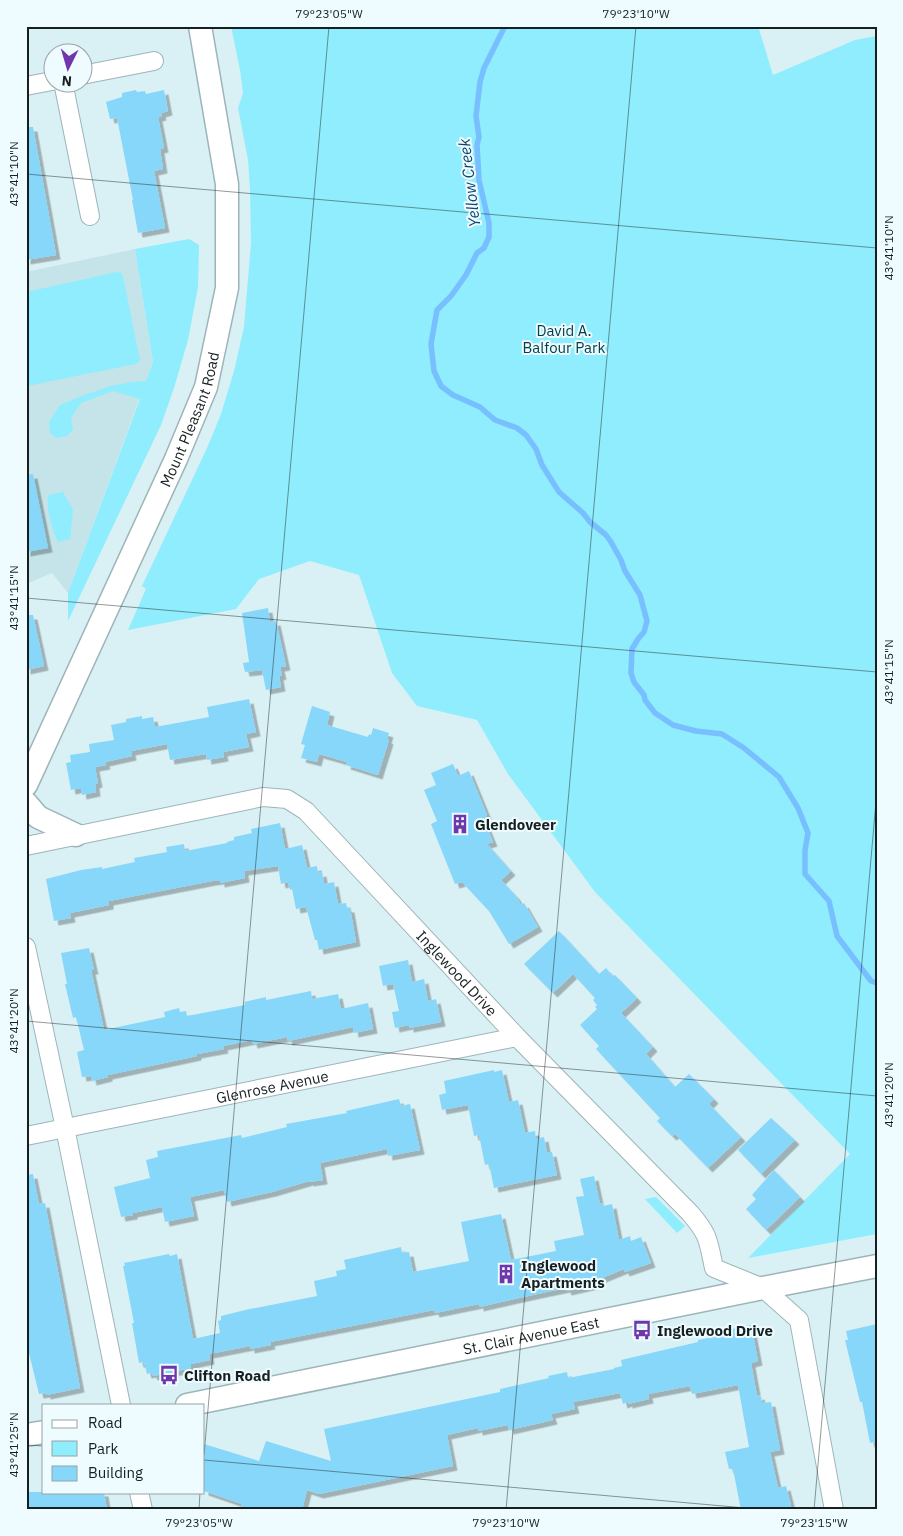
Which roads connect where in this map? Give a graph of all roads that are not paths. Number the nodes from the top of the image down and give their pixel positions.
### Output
1 (200, 26) edge
2 (154, 61) dead end
3 (92, 73) edge
4 (42, 83) edge
5 (26, 86) edge
6 (65, 92) edge
7 (90, 216) dead end
8 (33, 753) edge
9 (26, 785) edge
10 (26, 803) edge
11 (76, 835) junction
12 (26, 846) edge
13 (26, 947) edge
14 (517, 1037) junction
15 (65, 1128) junction
16 (26, 1136) edge
17 (877, 1266) edge
18 (763, 1288) junction
19 (121, 1404) edge
20 (192, 1404) edge
21 (42, 1432) edge
22 (26, 1436) edge
23 (139, 1494) edge
24 (143, 1510) edge
25 (834, 1510) edge

1 - 8 main road, Mount Pleasant Road
2 - 3 street
4 - 5 street
6 - 7 street
8 - 9 main road, Mount Pleasant Road
10 - 11 main road
11 - 12 street, Inglewood Drive
11 - 14 street, Inglewood Drive
13 - 15 street
14 - 15 street, Glenrose Avenue
14 - 18 street, Inglewood Drive
15 - 16 street, Glenrose Avenue
15 - 19 street
17 - 18 main road, St. Clair Avenue East
18 - 20 main road, St. Clair Avenue East
18 - 25 street, Inglewood Drive
21 - 22 main road
23 - 24 street

